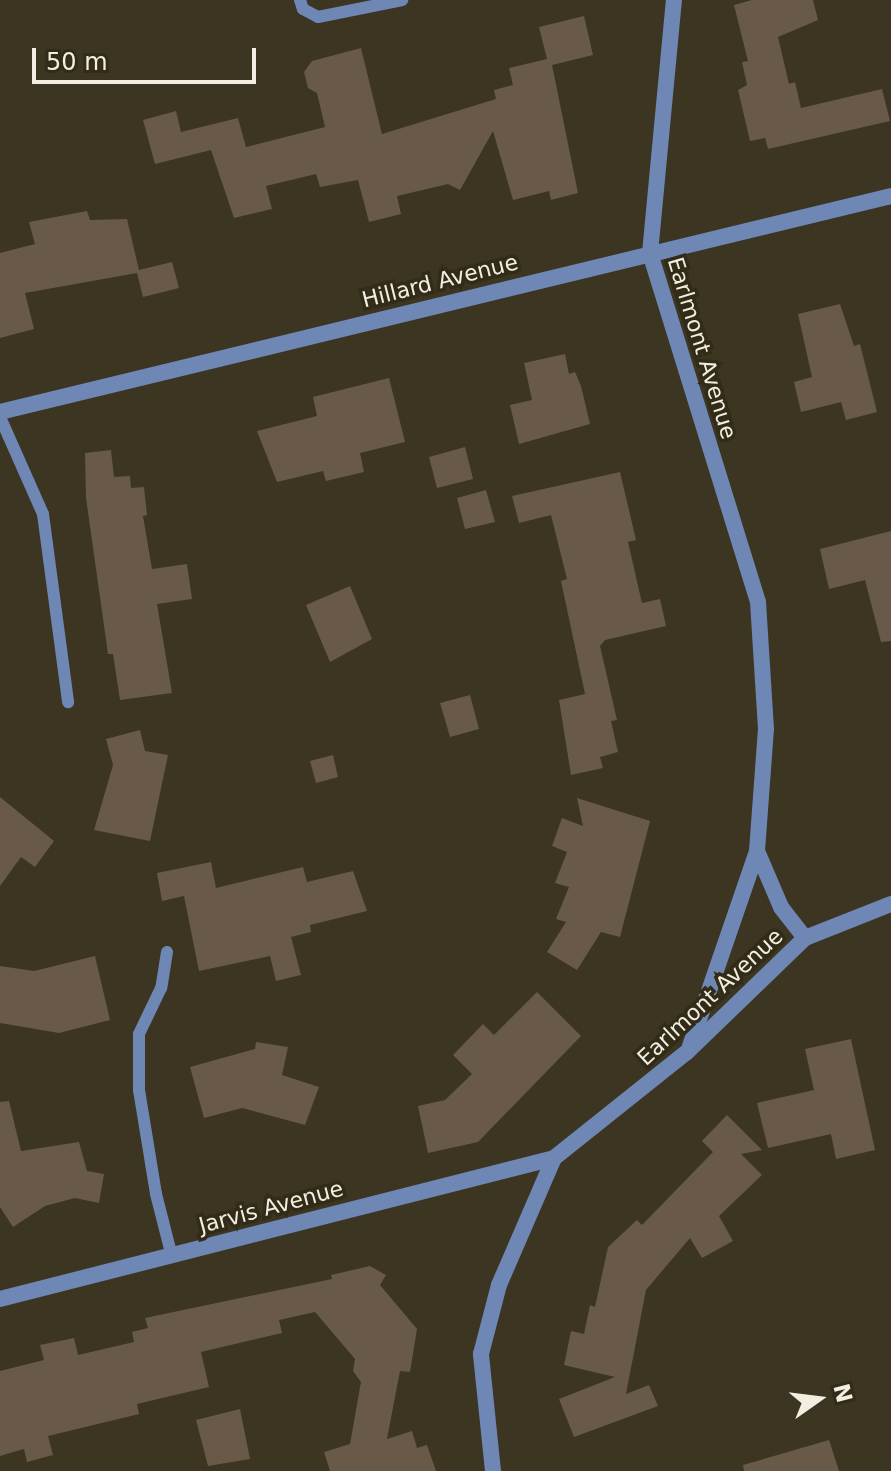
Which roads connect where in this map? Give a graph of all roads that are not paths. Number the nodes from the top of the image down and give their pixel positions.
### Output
1 (300, 0) edge
2 (402, 0) edge
3 (674, 0) edge
4 (891, 196) edge
5 (650, 253) junction
6 (0, 415) edge
7 (68, 702) dead end
8 (757, 851) junction
9 (891, 904) edge
10 (805, 938) junction
11 (167, 952) dead end
12 (687, 1052) junction
13 (554, 1158) junction
14 (172, 1257) junction
15 (0, 1299) edge
16 (493, 1471) edge

1 - 2 lane
3 - 5 street, Earlmont Avenue
4 - 5 street, Hillard Avenue
5 - 6 street, Hillard Avenue
5 - 8 street, Earlmont Avenue
6 - 7 lane
8 - 10 street, Earlmont Avenue
8 - 12 street
9 - 10 street
10 - 12 street, Earlmont Avenue
11 - 14 lane
12 - 13 street, Earlmont Avenue
13 - 14 street, Jarvis Avenue
13 - 16 street, Earlmont Avenue
14 - 15 street, Jarvis Avenue

